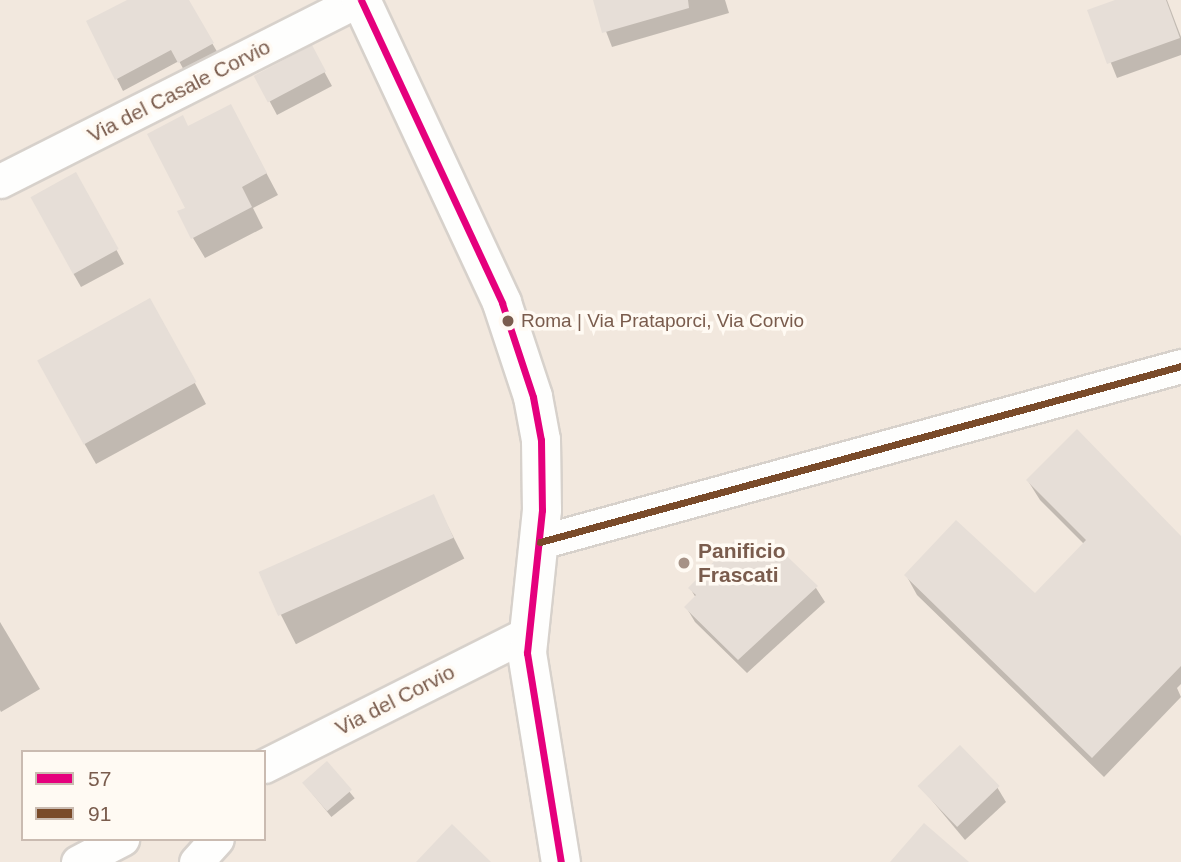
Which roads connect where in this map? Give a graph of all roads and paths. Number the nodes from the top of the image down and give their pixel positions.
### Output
1 (360, 0) edge
2 (0, 181) edge
3 (1181, 366) edge
4 (540, 542) junction
5 (526, 634) junction
6 (306, 744) junction
7 (266, 765) edge
8 (266, 787) edge
9 (118, 841) edge
10 (216, 841) edge
11 (78, 862) edge
12 (196, 862) edge
13 (561, 862) edge

1 - 2 street, Via del Casale Corvio
1 - 4 street
3 - 4 street
4 - 5 street
5 - 6 street, Via del Corvio
5 - 13 street
6 - 7 street, Via del Corvio
6 - 8 street
9 - 11 street
10 - 12 street

